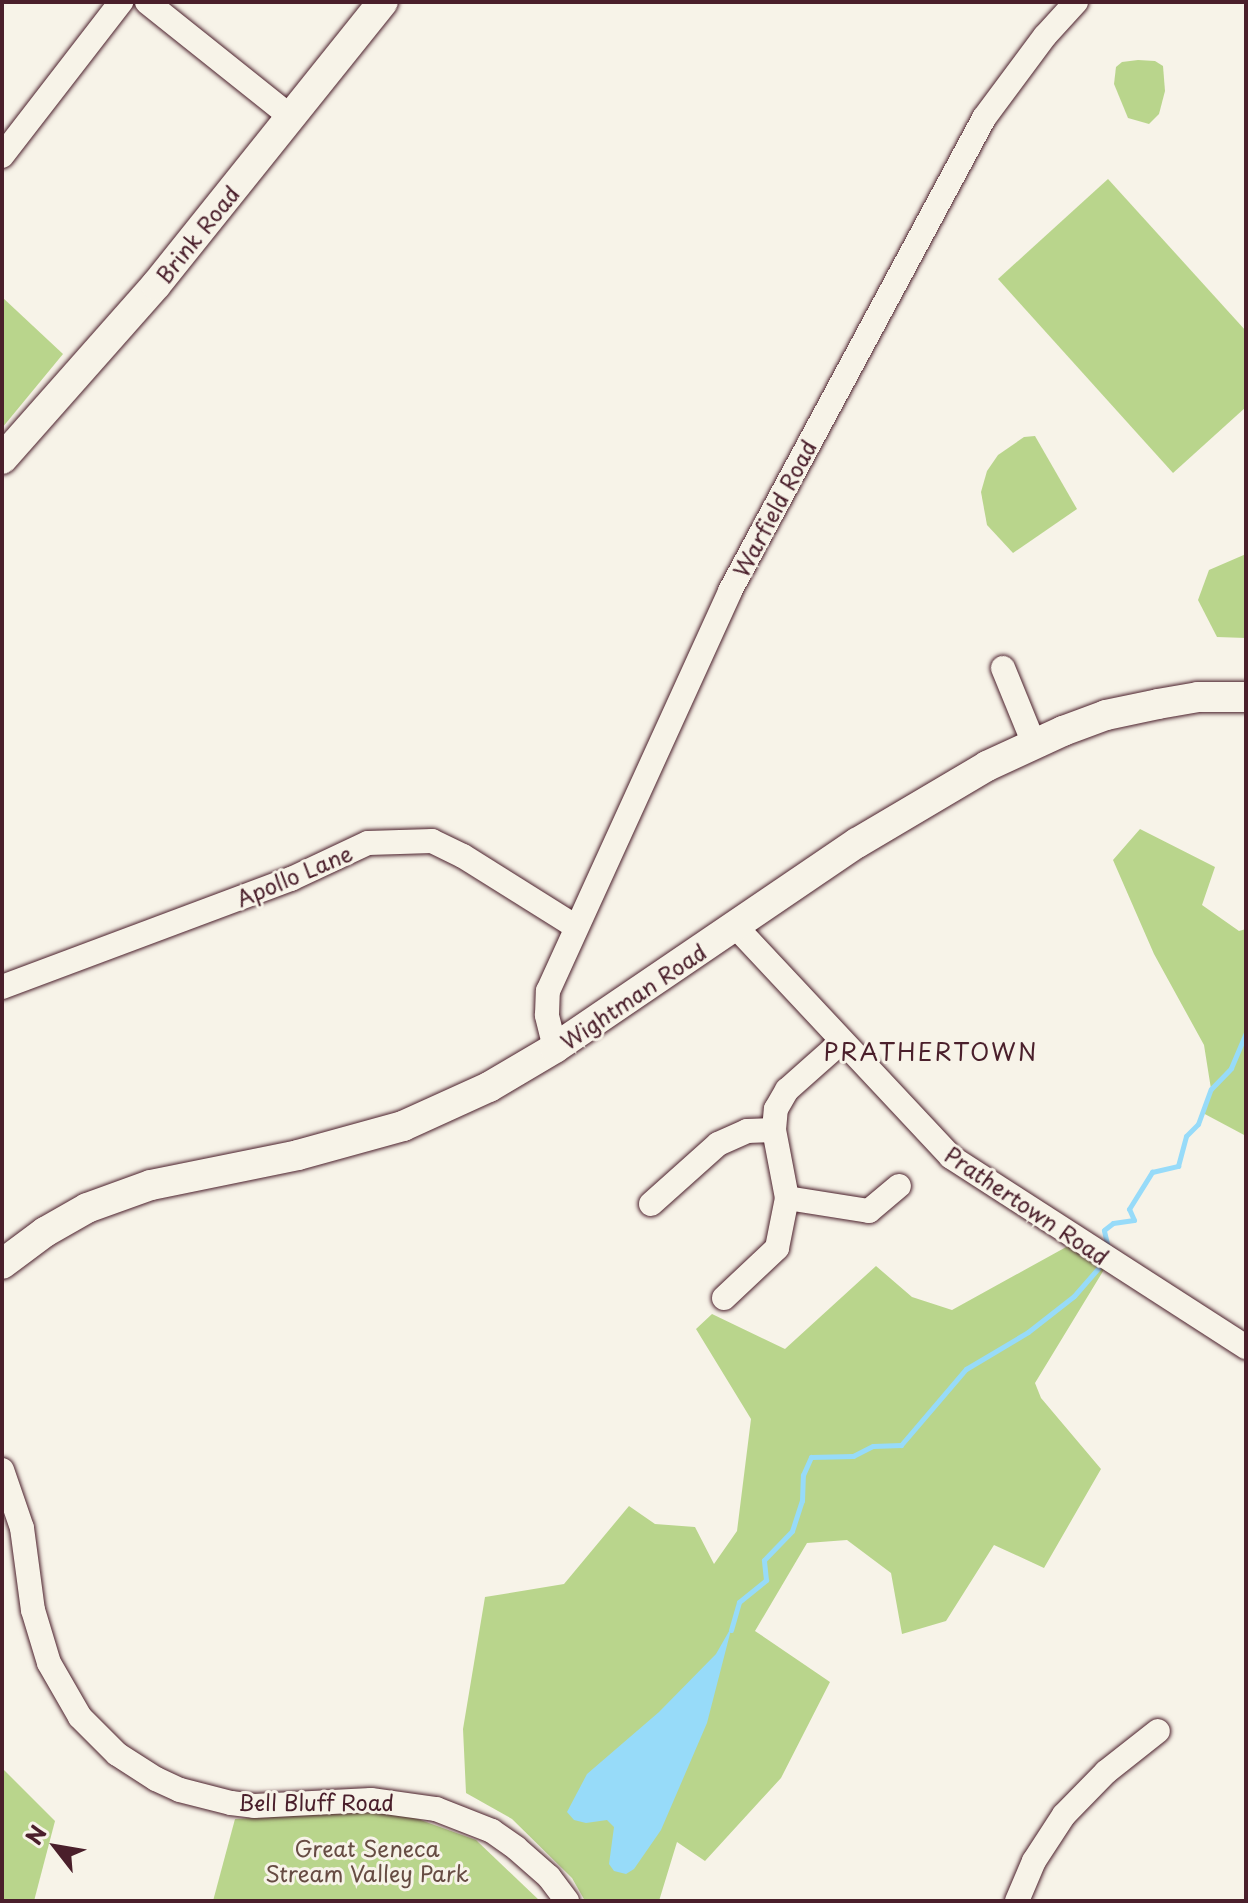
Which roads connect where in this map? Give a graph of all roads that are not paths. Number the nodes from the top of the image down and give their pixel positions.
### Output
1 (121, 2) edge
2 (147, 2) edge
3 (383, 2) edge
4 (1076, 2) edge
5 (291, 117) junction
6 (2, 156) edge
7 (2, 459) edge
8 (1003, 668) dead end
9 (1246, 697) edge
10 (1034, 744) junction
11 (576, 927) junction
12 (736, 927) junction
13 (2, 987) edge
14 (841, 1042) junction
15 (555, 1048) junction
16 (774, 1130) junction
17 (899, 1186) dead end
18 (787, 1198) junction
19 (651, 1204) dead end
20 (2, 1264) edge
21 (724, 1298) dead end
22 (1246, 1347) edge
23 (2, 1470) edge
24 (1158, 1731) dead end
25 (567, 1901) edge
26 (1017, 1901) edge

1 - 6 street
2 - 5 street
3 - 5 main road, Brink Road
4 - 11 street, Warfield Road
5 - 7 main road, Brink Road
8 - 10 street
9 - 10 main road, Wightman Road
10 - 12 main road, Wightman Road
11 - 13 street, Apollo Lane
11 - 15 street, Warfield Road
12 - 14 street, Prathertown Road
12 - 15 main road, Wightman Road
14 - 16 street
14 - 22 street, Prathertown Road
15 - 20 main road, Wightman Road
16 - 18 street
16 - 19 street
17 - 18 street
18 - 21 street
23 - 25 street, Bell Bluff Road
24 - 26 street

